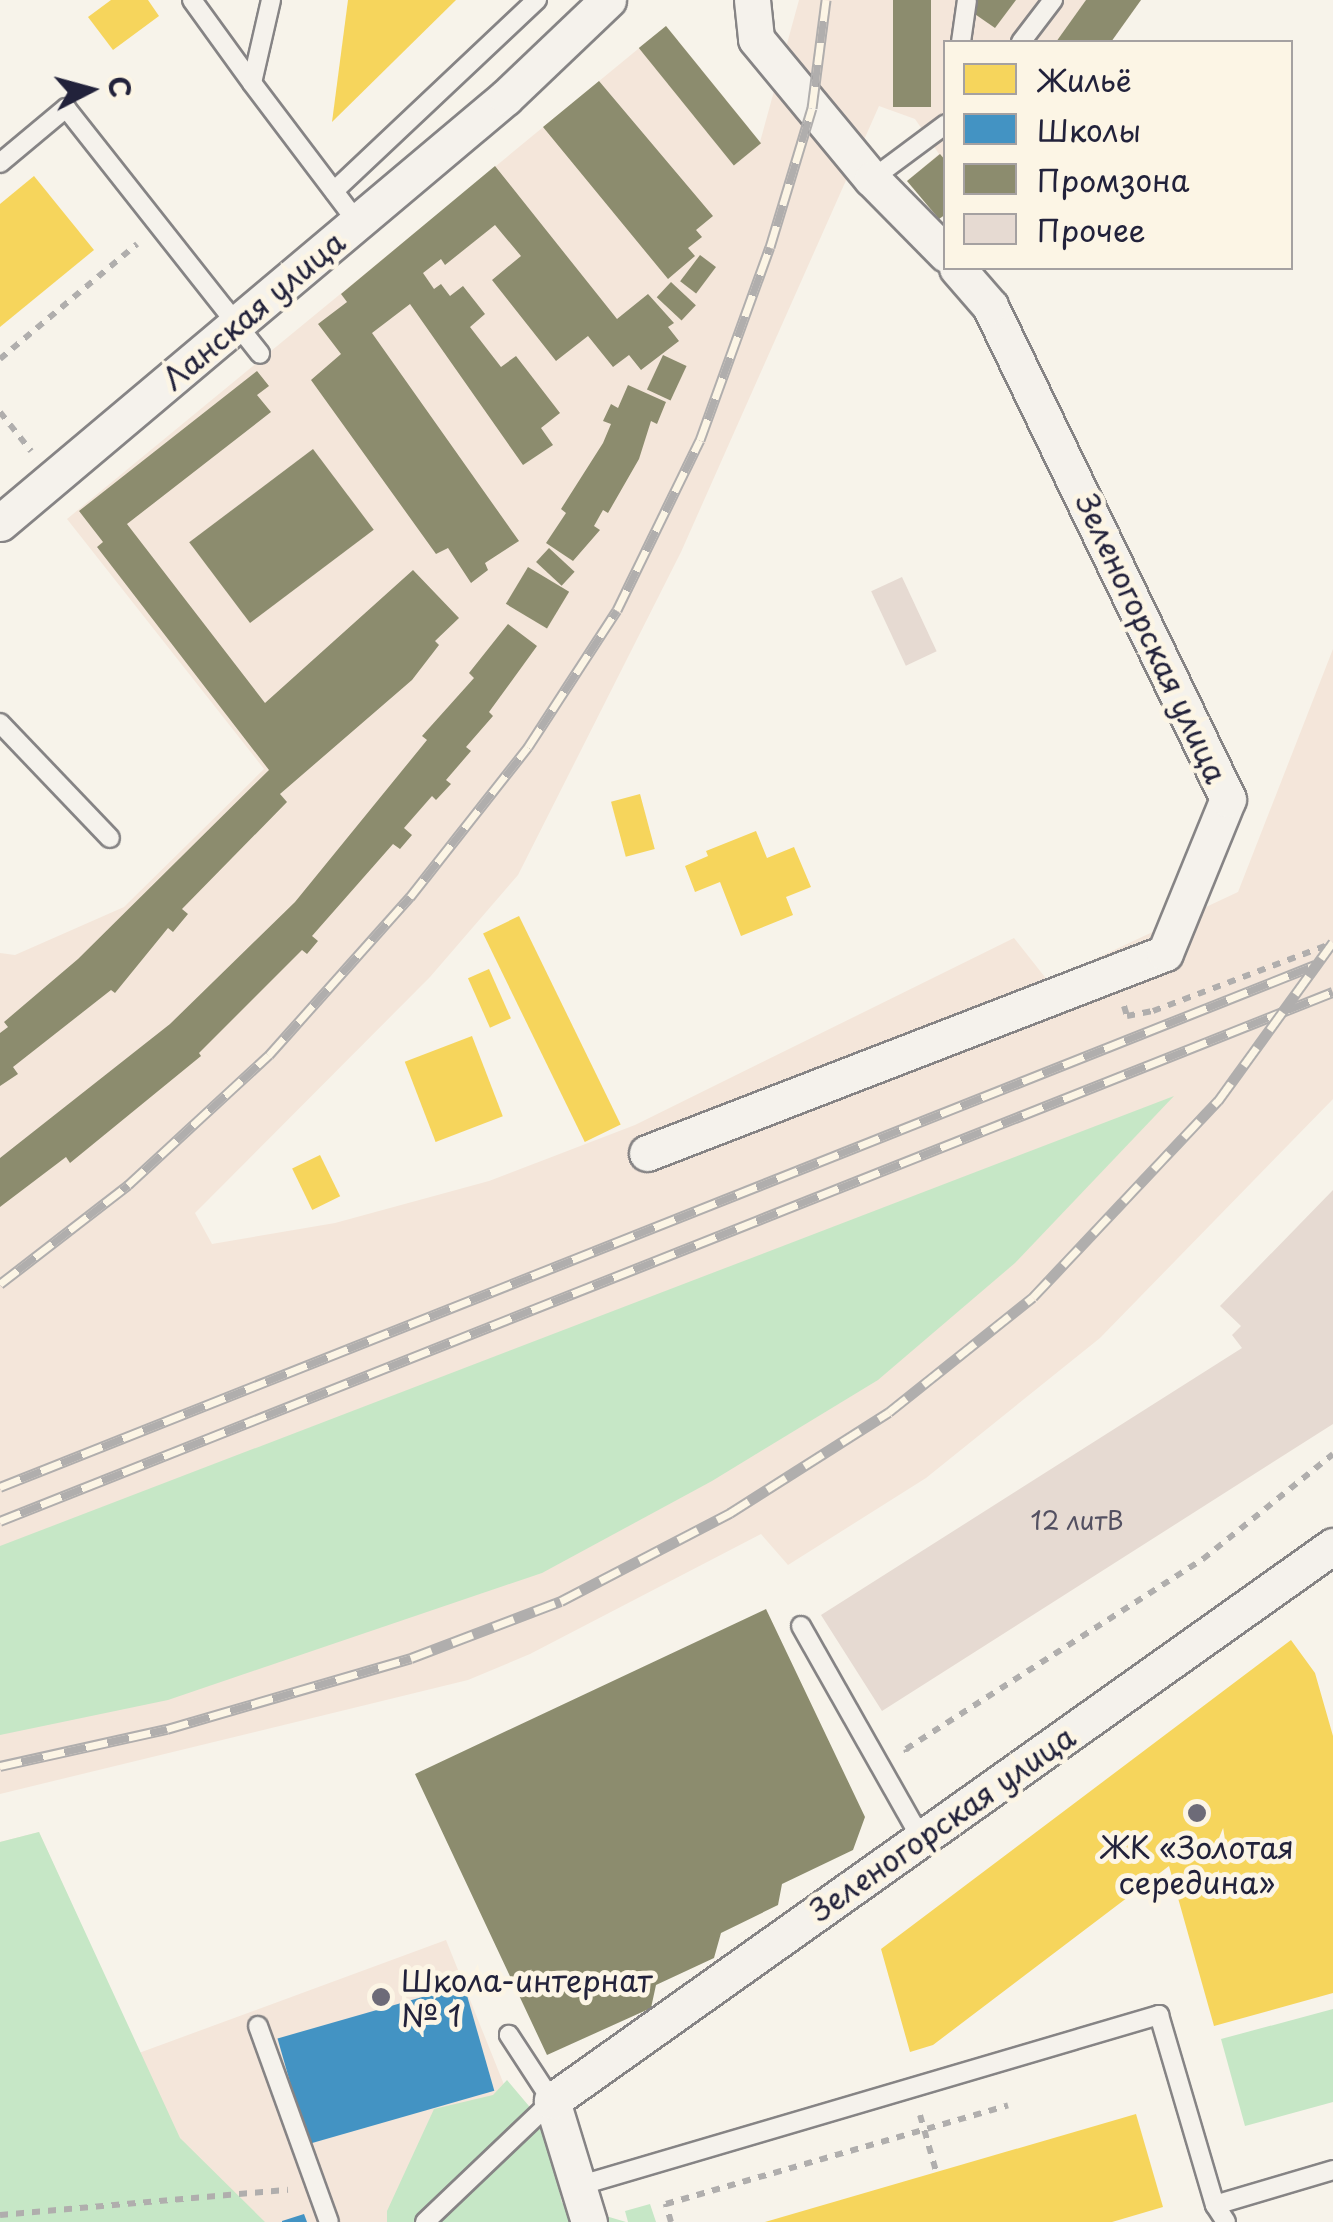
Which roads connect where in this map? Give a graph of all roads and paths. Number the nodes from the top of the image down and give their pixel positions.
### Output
1 (192, 0) edge
2 (271, 0) edge
3 (537, 0) edge
4 (608, 0) edge
5 (752, 0) edge
6 (966, 0) edge
7 (1053, 0) edge
8 (962, 40) edge
9 (1023, 40) edge
10 (252, 83) junction
11 (943, 126) edge
12 (0, 163) edge
13 (872, 179) junction
14 (334, 191) junction
15 (357, 222) junction
16 (158, 226) junction
17 (943, 251) edge
18 (959, 270) edge
19 (236, 324) junction
20 (260, 354) dead end
21 (0, 359) edge
22 (0, 523) edge
23 (0, 723) edge
24 (110, 838) dead end
25 (1333, 943) edge
26 (1112, 973) junction
27 (647, 1153) dead end
28 (1333, 1454) edge
29 (1333, 1546) edge
30 (800, 1626) dead end
31 (914, 1763) dead end
32 (920, 1838) junction
33 (258, 2026) dead end
34 (509, 2035) dead end
35 (912, 2088) junction
36 (552, 2100) junction
37 (1008, 2105) dead end
38 (924, 2129) junction
39 (1333, 2170) edge
40 (936, 2171) dead end
41 (578, 2186) junction
42 (316, 2188) junction
43 (1214, 2213) edge
44 (0, 2215) edge
45 (329, 2222) edge
46 (425, 2222) edge
47 (589, 2222) edge
48 (671, 2222) edge
49 (1226, 2222) edge

1 - 10 lane
2 - 10 lane
3 - 14 lane
4 - 15 street, Ланская улица
5 - 13 street
6 - 8 lane
7 - 9 lane
10 - 14 lane
11 - 13 lane
12 - 16 lane
13 - 17 street
14 - 15 lane
15 - 19 street, Ланская улица
16 - 19 lane
16 - 21 path
18 - 26 street, Зеленогорская улица
19 - 20 lane
19 - 22 street, Ланская улица
23 - 24 lane
25 - 26 path
26 - 27 street, Зеленогорская улица
28 - 31 path
29 - 32 street, Зеленогорская улица
30 - 32 lane
32 - 36 street, Зеленогорская улица
33 - 42 lane
34 - 36 lane
35 - 38 path
35 - 41 lane
35 - 43 lane
36 - 41 street
36 - 46 lane
37 - 38 path
38 - 40 path
38 - 48 path
39 - 43 lane
41 - 47 street
42 - 44 path
42 - 45 lane
43 - 49 lane

